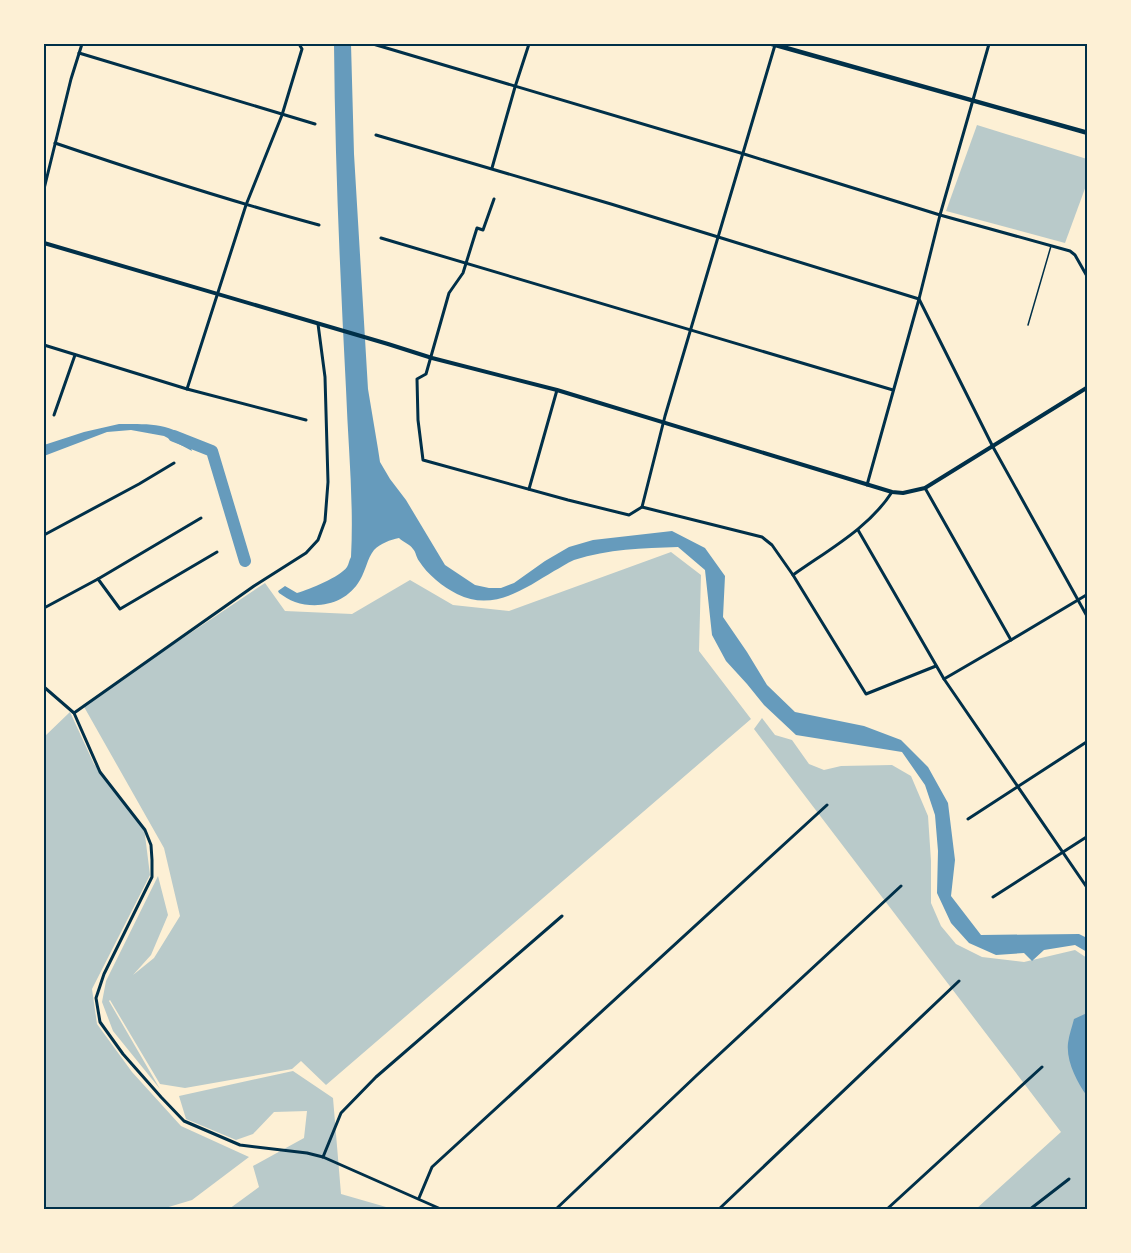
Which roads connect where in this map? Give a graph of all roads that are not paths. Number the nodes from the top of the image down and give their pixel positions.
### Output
1 (82, 44) edge
2 (299, 44) edge
3 (373, 44) edge
4 (529, 44) edge
5 (774, 44) edge
6 (989, 44) edge
7 (79, 53) junction
8 (515, 87) junction
9 (973, 101) junction
10 (282, 115) junction
11 (315, 124) dead end
12 (1088, 133) edge
13 (376, 135) dead end
14 (55, 143) junction
15 (744, 154) junction
16 (492, 168) junction
17 (44, 189) edge
18 (494, 199) dead end
19 (246, 205) junction
20 (940, 215) junction
21 (319, 225) dead end
22 (719, 237) junction
23 (381, 238) dead end
24 (44, 243) edge
25 (1052, 246) junction
26 (466, 264) junction
27 (1088, 278) edge
28 (218, 294) junction
29 (919, 299) junction
30 (318, 324) junction
31 (1028, 325) dead end
32 (691, 329) junction
33 (44, 345) edge
34 (75, 355) junction
35 (432, 358) junction
36 (1088, 387) edge
37 (187, 389) junction
38 (557, 390) junction
39 (893, 390) junction
40 (54, 415) dead end
41 (306, 420) dead end
42 (664, 423) junction
43 (993, 447) junction
44 (174, 463) dead end
45 (867, 485) junction
46 (529, 489) junction
47 (926, 489) junction
48 (892, 492) junction
49 (642, 507) junction
50 (201, 518) dead end
51 (858, 530) junction
52 (44, 535) edge
53 (217, 552) dead end
54 (793, 574) junction
55 (98, 579) junction
56 (1088, 594) edge
57 (1077, 601) junction
58 (44, 608) edge
59 (1088, 618) edge
60 (1011, 640) junction
61 (936, 666) junction
62 (944, 679) junction
63 (44, 687) edge
64 (74, 713) junction
65 (1088, 741) edge
66 (1017, 787) junction
67 (827, 805) dead end
68 (968, 819) dead end
69 (1088, 836) edge
70 (1063, 851) junction
71 (901, 886) dead end
72 (1088, 889) edge
73 (993, 897) dead end
74 (562, 916) dead end
75 (959, 981) dead end
76 (1042, 1066) dead end
77 (323, 1157) junction
78 (1069, 1179) dead end
79 (419, 1198) junction
80 (443, 1209) edge
81 (555, 1209) edge
82 (718, 1209) edge
83 (885, 1209) edge
84 (1029, 1209) edge

1 - 7 street
2 - 10 street
3 - 8 street
4 - 8 street
5 - 9 main road
5 - 15 street
6 - 9 street
7 - 10 street
7 - 14 street
8 - 15 street
8 - 16 street
9 - 12 main road
9 - 20 street
10 - 11 street
10 - 19 street
13 - 16 street
14 - 17 street
14 - 19 street
15 - 20 street
15 - 22 street
16 - 22 street
18 - 26 street
19 - 21 street
19 - 28 street
20 - 25 street
20 - 29 street
22 - 29 street
22 - 32 street
23 - 26 street
24 - 28 street
25 - 27 street
25 - 31 lane
26 - 32 street
26 - 35 street
28 - 30 street
28 - 37 street
29 - 39 street
29 - 43 street
30 - 35 street
30 - 64 street
32 - 39 street
32 - 42 street
33 - 34 street
34 - 37 street
34 - 40 street
35 - 38 street
35 - 46 street
36 - 43 street
37 - 41 street
38 - 42 street
38 - 46 street
39 - 45 street
42 - 45 street
42 - 49 street
43 - 47 street
43 - 57 street
44 - 52 street
45 - 48 street
46 - 49 street
47 - 48 street
47 - 60 street
48 - 51 street
49 - 54 street
50 - 55 street
51 - 54 street
51 - 61 street
53 - 55 street
54 - 61 street
55 - 58 street
56 - 57 street
57 - 59 street
57 - 60 street
60 - 62 street
61 - 62 street
62 - 66 street
63 - 64 street
64 - 77 street
65 - 66 street
66 - 68 street
66 - 70 street
67 - 79 street
69 - 70 street
70 - 72 street
70 - 73 street
71 - 81 street
74 - 77 street
75 - 82 street
76 - 83 street
77 - 79 street
78 - 84 street
79 - 80 street

